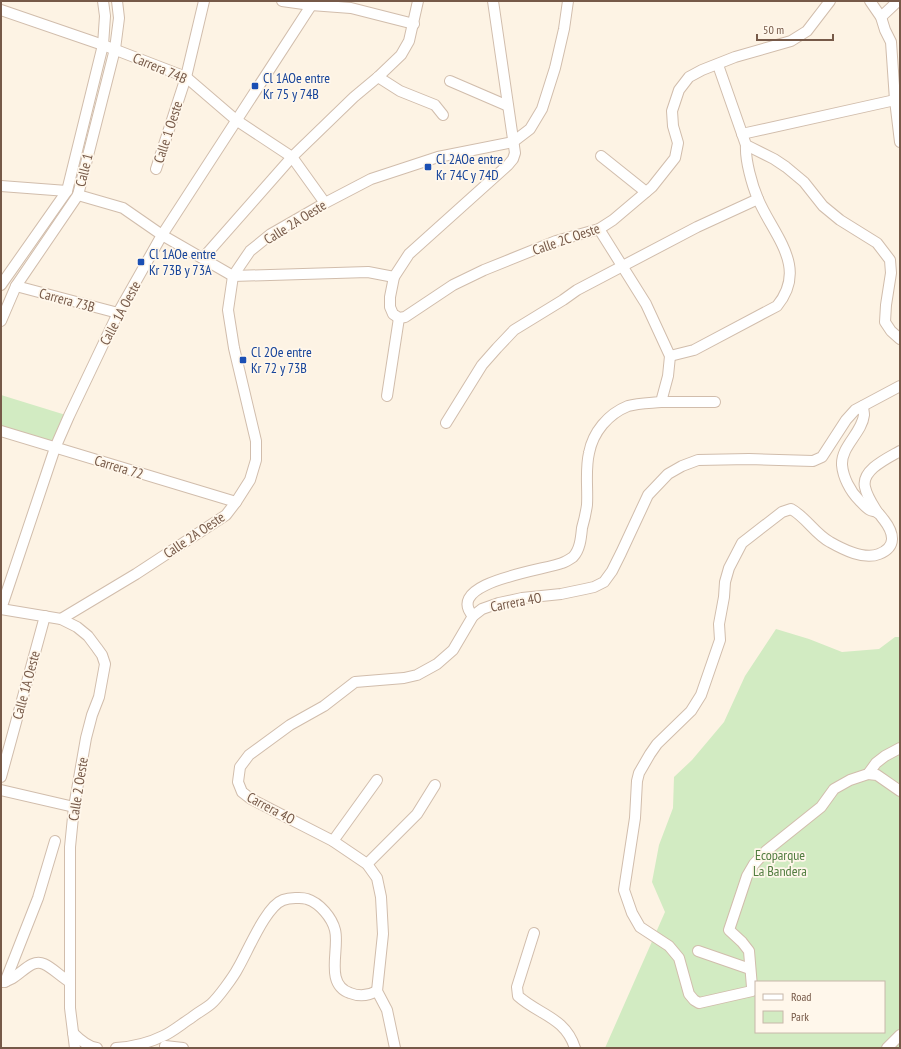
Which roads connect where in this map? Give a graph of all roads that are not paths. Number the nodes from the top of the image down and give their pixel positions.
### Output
1 (103, 1) edge
2 (117, 1) edge
3 (204, 1) edge
4 (282, 1) edge
5 (418, 1) edge
6 (493, 1) edge
7 (568, 1) edge
8 (830, 1) edge
9 (870, 1) edge
10 (898, 1) edge
11 (312, 3) edge
12 (1, 10) edge
13 (882, 17) junction
14 (414, 24) junction
15 (103, 44) junction
16 (115, 49) junction
17 (718, 65) junction
18 (186, 77) junction
19 (378, 77) junction
20 (450, 81) dead end
21 (895, 100) junction
22 (508, 106) junction
23 (443, 115) dead end
24 (236, 120) junction
25 (742, 134) junction
26 (513, 142) junction
27 (900, 142) edge
28 (746, 146) junction
29 (601, 156) dead end
30 (292, 157) junction
31 (156, 169) dead end
32 (1, 186) edge
33 (67, 191) junction
34 (646, 192) junction
35 (78, 194) junction
36 (758, 199) junction
37 (325, 203) junction
38 (600, 229) junction
39 (162, 235) junction
40 (203, 258) junction
41 (624, 266) junction
42 (233, 276) junction
43 (394, 277) junction
44 (2, 283) edge
45 (16, 286) junction
46 (118, 313) junction
47 (399, 318) junction
48 (1, 321) edge
49 (900, 339) edge
50 (670, 356) junction
51 (900, 386) edge
52 (387, 396) dead end
53 (662, 402) junction
54 (715, 402) dead end
55 (863, 406) junction
56 (446, 423) dead end
57 (1, 431) edge
58 (55, 448) junction
59 (900, 451) edge
60 (236, 502) junction
61 (878, 513) junction
62 (1, 609) edge
63 (45, 616) junction
64 (473, 616) junction
65 (58, 618) junction
66 (900, 748) edge
67 (868, 774) junction
68 (1, 777) edge
69 (377, 780) dead end
70 (435, 785) dead end
71 (1, 790) edge
72 (900, 791) edge
73 (74, 808) junction
74 (332, 840) junction
75 (55, 841) dead end
76 (367, 864) junction
77 (534, 933) dead end
78 (698, 951) dead end
79 (750, 969) junction
80 (3, 982) edge
81 (70, 982) junction
82 (377, 991) junction
83 (72, 1033) junction
84 (900, 1035) edge
85 (165, 1043) edge
86 (75, 1048) edge
87 (97, 1048) edge
88 (116, 1048) edge
89 (183, 1048) edge
90 (396, 1048) edge
91 (574, 1048) edge
92 (887, 1048) edge

1 - 15 street, Calle 1
2 - 16 street, Calle 1
3 - 18 street, Calle 1 Oeste
4 - 11 street
5 - 14 street
6 - 22 street
7 - 26 street, Calle 2A Oeste
8 - 17 street, Calle 2C Oeste
9 - 13 street
10 - 13 street
11 - 14 street
11 - 24 street, Calle 1A Oeste
12 - 15 street, Carrera 74B
13 - 21 street
14 - 19 street
15 - 16 street, Carrera 74B
15 - 33 street, Calle 1
16 - 18 street, Carrera 74B
16 - 35 street, Calle 1
17 - 25 street
17 - 34 street, Calle 2C Oeste
18 - 24 street, Carrera 74B
18 - 31 street, Calle 1 Oeste
19 - 23 street
19 - 30 street
20 - 22 street
21 - 25 street
21 - 27 street
22 - 26 street
24 - 30 street, Carrera 74B
24 - 39 street, Calle 1A Oeste
25 - 28 street
26 - 37 street, Calle 2A Oeste
26 - 43 street
28 - 36 street
28 - 49 street
29 - 34 street
30 - 37 street, Carrera 74B
30 - 40 street
32 - 33 street
33 - 44 street, Calle 1
34 - 38 street, Calle 2C Oeste
35 - 39 street
35 - 45 street, Calle 1
36 - 41 street
36 - 50 street
37 - 42 street, Calle 2A Oeste
38 - 41 street
38 - 47 street, Calle 2C Oeste
39 - 40 street
39 - 46 street, Calle 1A Oeste
40 - 42 street
41 - 50 street
41 - 56 street
42 - 43 street
42 - 60 street, Calle 2A Oeste
43 - 47 street
45 - 46 street, Carrera 73B
45 - 48 street, Calle 1
46 - 58 street, Calle 1A Oeste
47 - 52 street
50 - 53 street
51 - 55 street, Carrera 4O
53 - 54 street
53 - 64 street
55 - 61 street
55 - 64 street, Carrera 4O
57 - 58 street, Carrera 72
58 - 60 street, Carrera 72
58 - 62 street, Calle 1A Oeste
59 - 61 street
60 - 65 street, Calle 2A Oeste
61 - 79 street
62 - 63 street, Calle 2 Oeste
63 - 65 street, Calle 2 Oeste
63 - 68 street, Calle 1A Oeste
64 - 74 street, Carrera 4O
65 - 73 street, Calle 2 Oeste
66 - 67 street
67 - 72 street
67 - 79 street
69 - 74 street
70 - 76 street
71 - 73 street
73 - 81 street, Calle 2 Oeste
74 - 76 street, Carrera 4O
75 - 80 street
76 - 82 street, Carrera 4O
77 - 91 street
78 - 79 street
80 - 81 street
81 - 83 street, Calle 2 Oeste
82 - 85 street
82 - 90 street
83 - 86 street, Calle 2 Oeste
83 - 87 street
84 - 92 street
85 - 88 street
85 - 89 street

